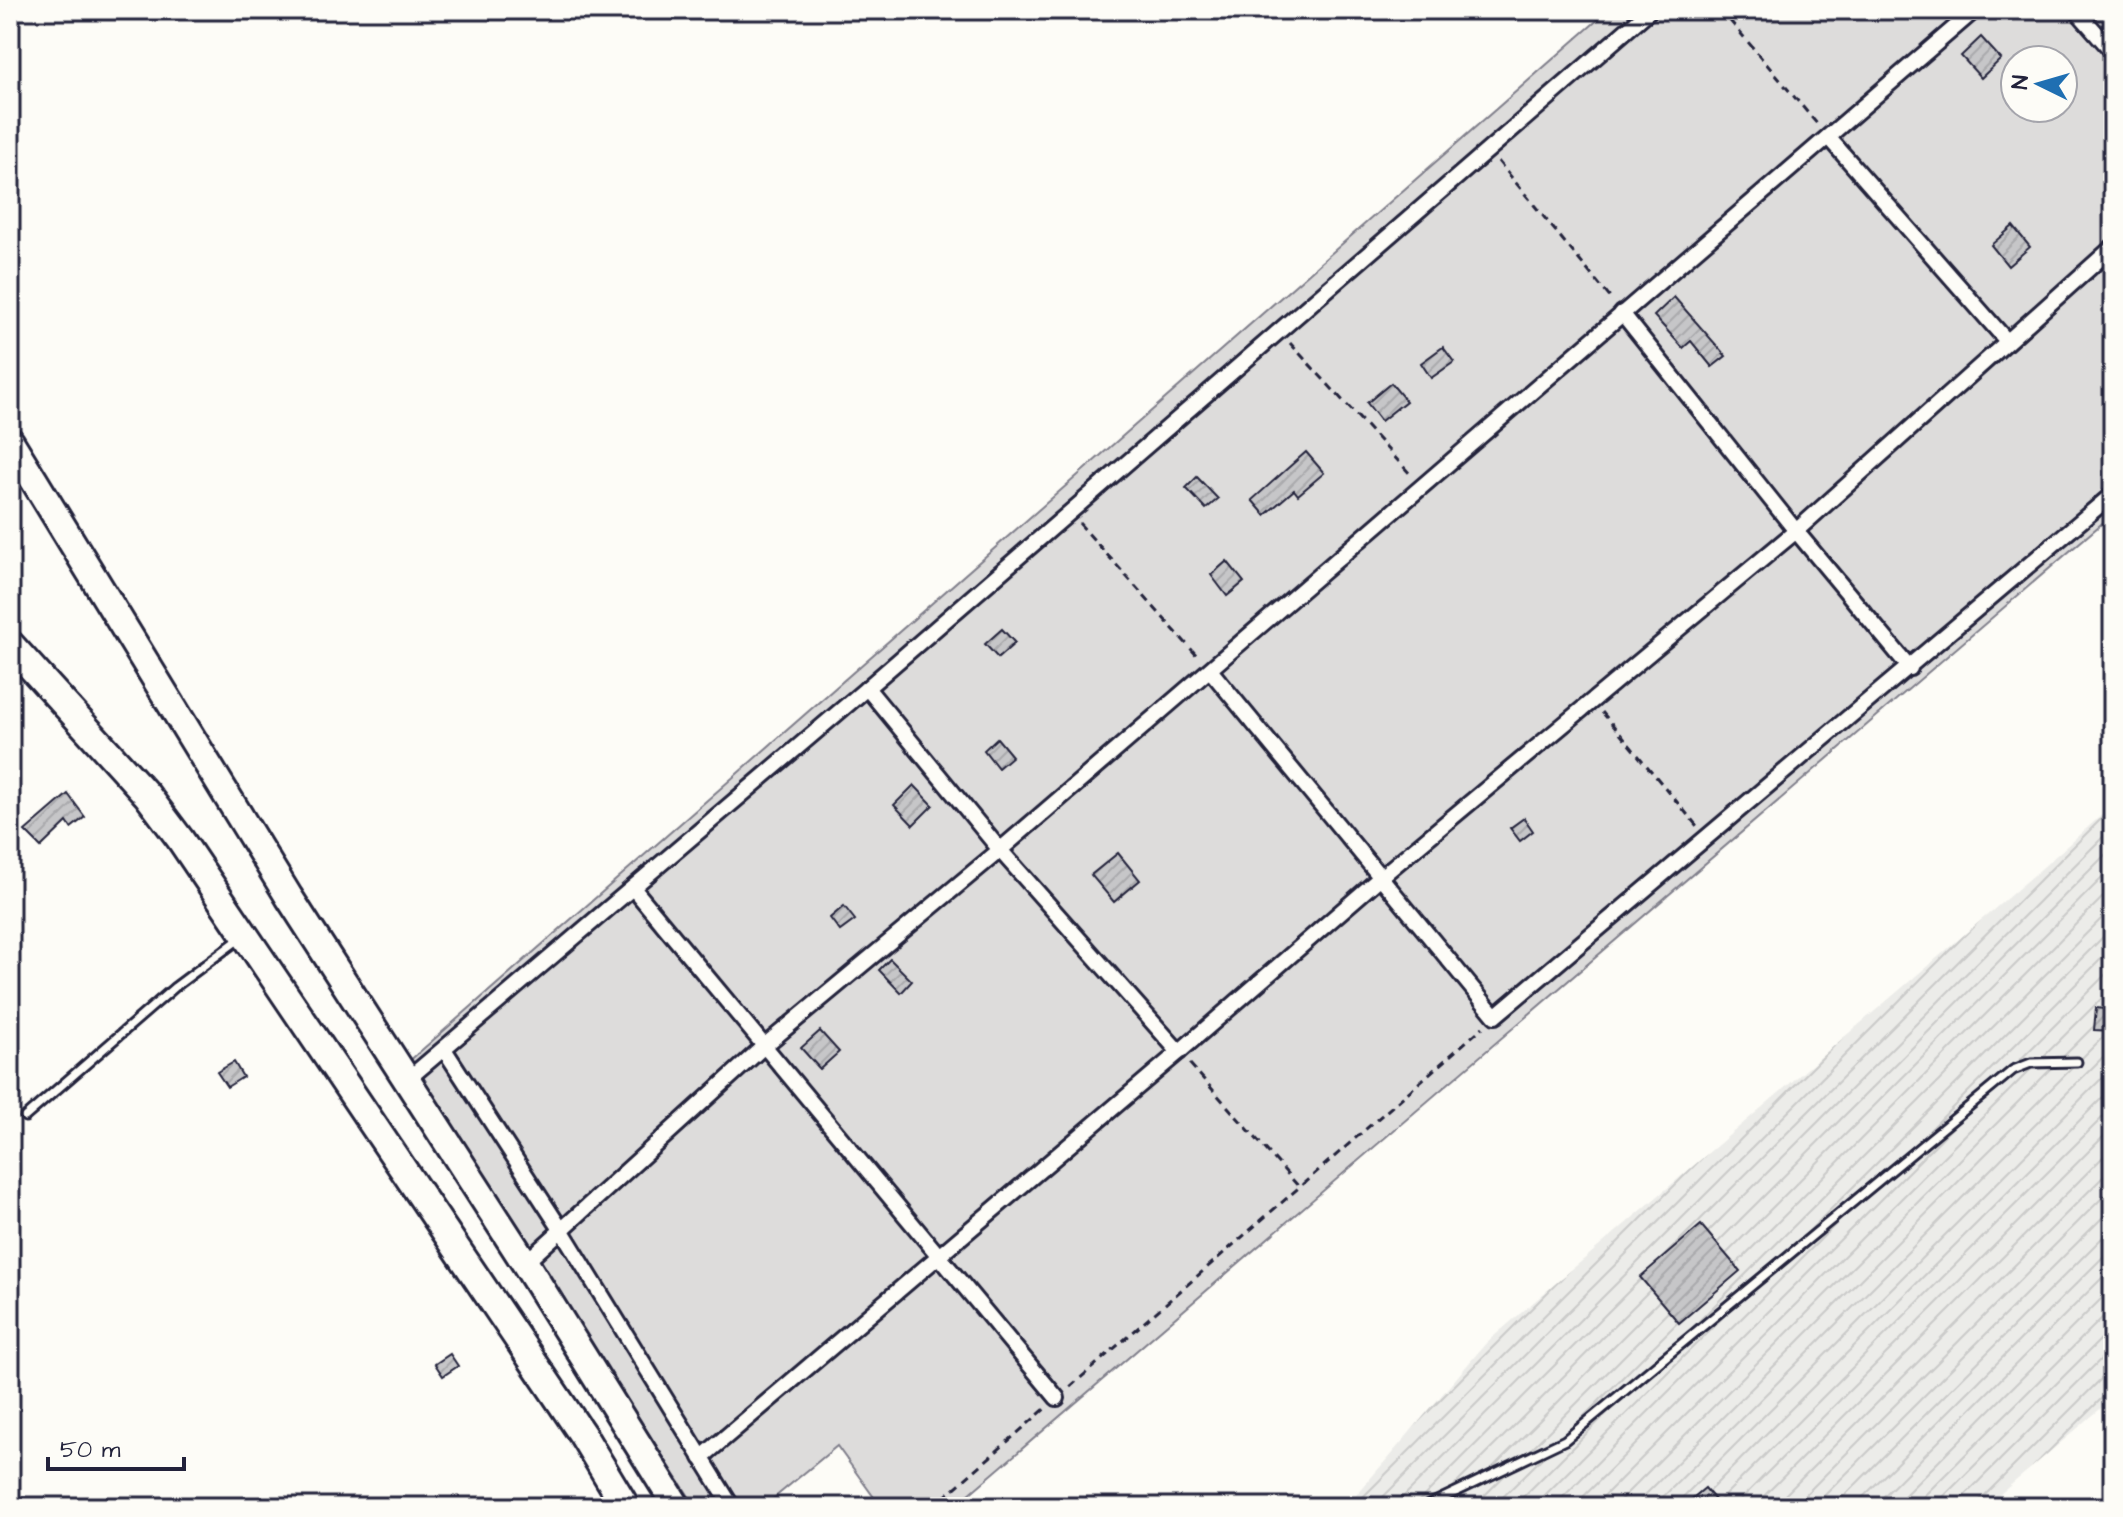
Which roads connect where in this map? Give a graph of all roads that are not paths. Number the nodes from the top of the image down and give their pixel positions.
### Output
1 (1650, 10) edge
2 (1975, 10) edge
3 (2076, 10) edge
4 (2113, 52) edge
5 (1828, 137) junction
6 (2113, 247) edge
7 (1622, 313) junction
8 (2006, 340) junction
9 (10, 441) edge
10 (10, 479) edge
11 (2113, 494) edge
12 (62, 526) junction
13 (1796, 531) junction
14 (10, 644) edge
15 (1910, 668) junction
16 (1210, 670) junction
17 (867, 688) junction
18 (1000, 850) junction
19 (1382, 876) junction
20 (633, 888) junction
21 (245, 934) junction
22 (763, 1047) junction
23 (444, 1049) junction
24 (1179, 1052) junction
25 (2077, 1062) dead end
26 (408, 1079) junction
27 (25, 1117) dead end
28 (562, 1231) junction
29 (939, 1256) junction
30 (525, 1263) junction
31 (1057, 1398) road end
32 (701, 1458) junction
33 (626, 1507) edge
34 (677, 1507) edge
35 (732, 1507) edge
36 (1424, 1507) edge

1 - 17 street
2 - 5 street
3 - 4 street
5 - 7 street
5 - 8 street
6 - 8 street
7 - 13 street
7 - 16 street
8 - 13 street
9 - 12 highway
10 - 12 highway
11 - 15 street
12 - 26 highway
13 - 15 street
13 - 19 street
14 - 21 highway
15 - 19 street
16 - 18 street
16 - 19 street
17 - 18 street
17 - 20 street
18 - 22 street
18 - 24 street
19 - 24 street
20 - 22 street
20 - 23 street
21 - 27 lane
21 - 33 highway
22 - 28 street
22 - 29 street
23 - 26 street
23 - 28 street
24 - 29 street
25 - 36 lane
26 - 30 highway
28 - 30 street
28 - 32 street
29 - 31 street
29 - 32 street
30 - 34 highway
32 - 35 street

